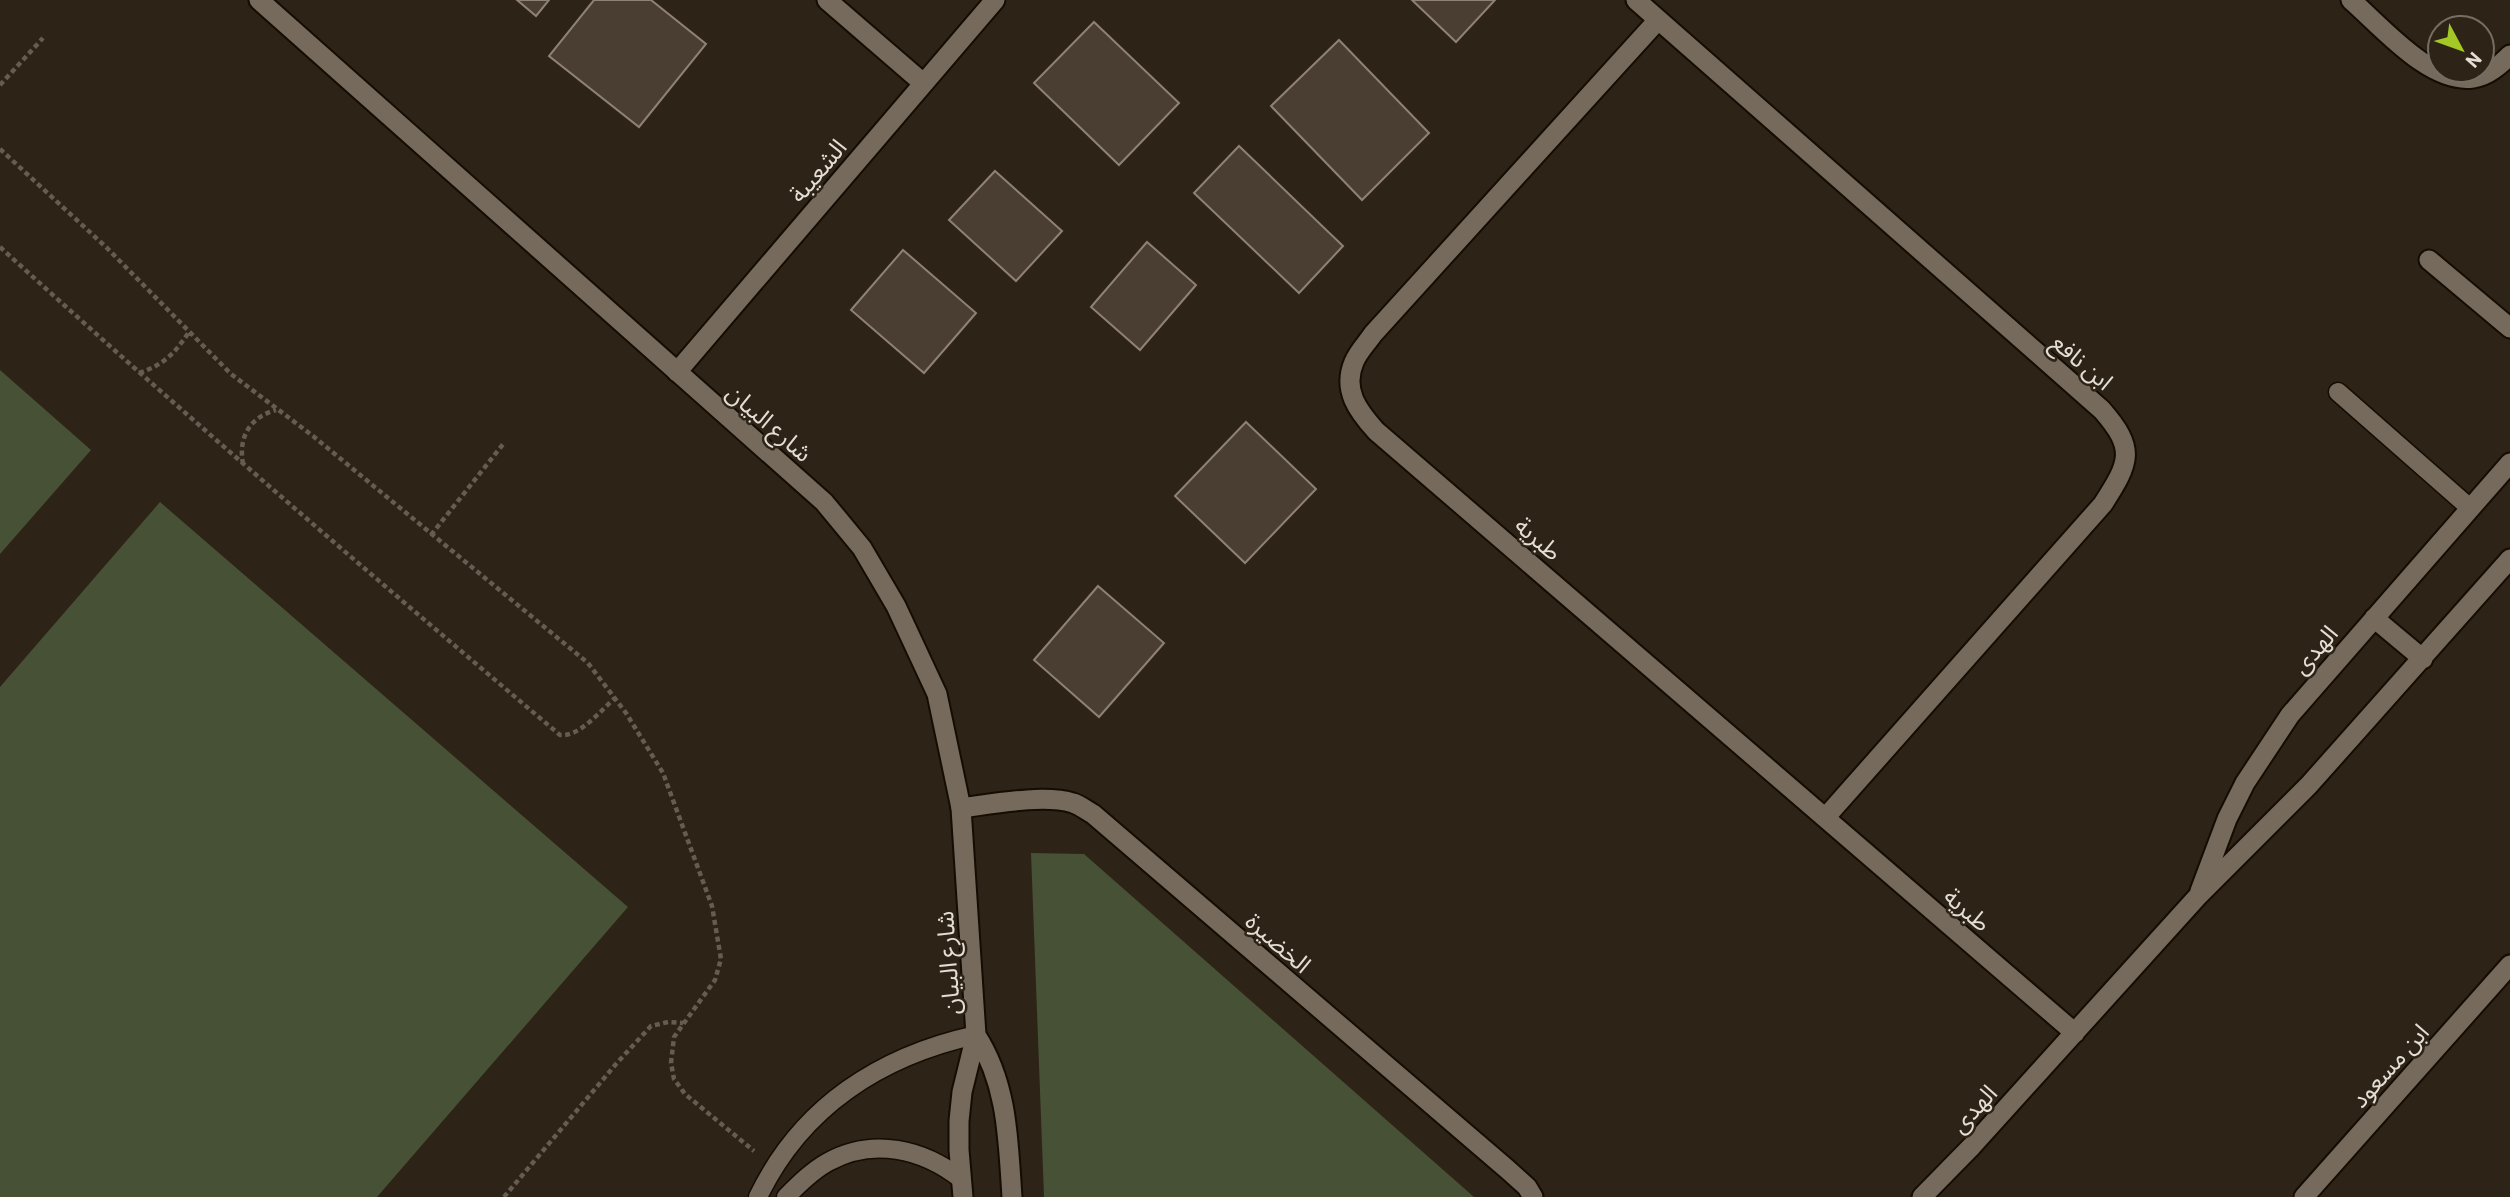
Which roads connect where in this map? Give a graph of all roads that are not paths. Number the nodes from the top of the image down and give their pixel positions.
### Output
1 (260, 0) edge
2 (827, 0) edge
3 (995, 0) edge
4 (1636, 0) edge
5 (2351, 0) edge
6 (1658, 20) junction
7 (2510, 55) edge
8 (923, 83) junction
9 (2429, 260) dead end
10 (2510, 328) edge
11 (677, 372) junction
12 (2338, 392) dead end
13 (2510, 463) edge
14 (2470, 508) junction
15 (2510, 559) edge
16 (2374, 618) junction
17 (2423, 659) junction
18 (961, 808) junction
19 (1825, 818) junction
20 (2199, 895) junction
21 (2507, 976) edge
22 (2075, 1033) junction
23 (976, 1035) junction
24 (962, 1188) edge
25 (758, 1197) edge
26 (786, 1197) edge
27 (1012, 1197) edge
28 (1533, 1197) edge
29 (1923, 1197) edge
30 (2304, 1197) edge

1 - 11 street, شارع البيان
2 - 8 street
3 - 8 street, الشعيبة
4 - 6 street, ابن نافع
5 - 7 street
6 - 19 street, ابن نافع
6 - 19 street, طبرية
8 - 11 street, الشعيبة
9 - 10 street
11 - 18 street, شارع البيان
12 - 14 lane
13 - 14 street, الهدى
14 - 16 street, الهدى
15 - 17 street, الهدى
16 - 17 street
16 - 20 street, الهدى
17 - 20 street, الهدى
18 - 23 street, شارع البيان
18 - 28 street, الخضيرة
19 - 22 street, طبرية
20 - 22 street, الهدى
21 - 30 street, ابن مسعود
22 - 29 street, الهدى
23 - 24 street, شارع البيان
23 - 25 lane
23 - 27 street, شارع البيان
24 - 26 lane

